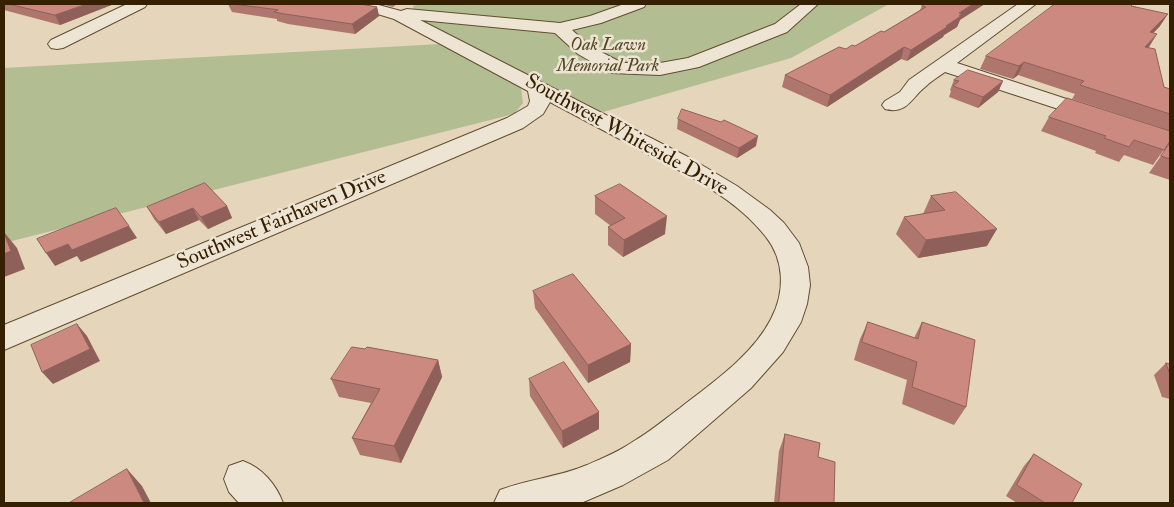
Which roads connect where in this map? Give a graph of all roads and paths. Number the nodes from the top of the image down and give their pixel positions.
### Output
1 (139, 4) edge
2 (346, 4) edge
3 (638, 4) edge
4 (810, 4) edge
5 (1028, 4) edge
6 (390, 12) junction
7 (560, 28) junction
8 (57, 44) dead end
9 (943, 65) junction
10 (537, 88) junction
11 (892, 105) dead end
12 (1110, 120) edge
13 (4, 338) edge
14 (514, 503) edge

1 - 8 street
2 - 6 street, Southwest Whiteside Drive
3 - 7 street
4 - 7 street
5 - 9 street
6 - 7 street
6 - 10 street, Southwest Whiteside Drive
9 - 11 street
9 - 12 street
10 - 13 street, Southwest Fairhaven Drive
10 - 14 street, Southwest Whiteside Drive

